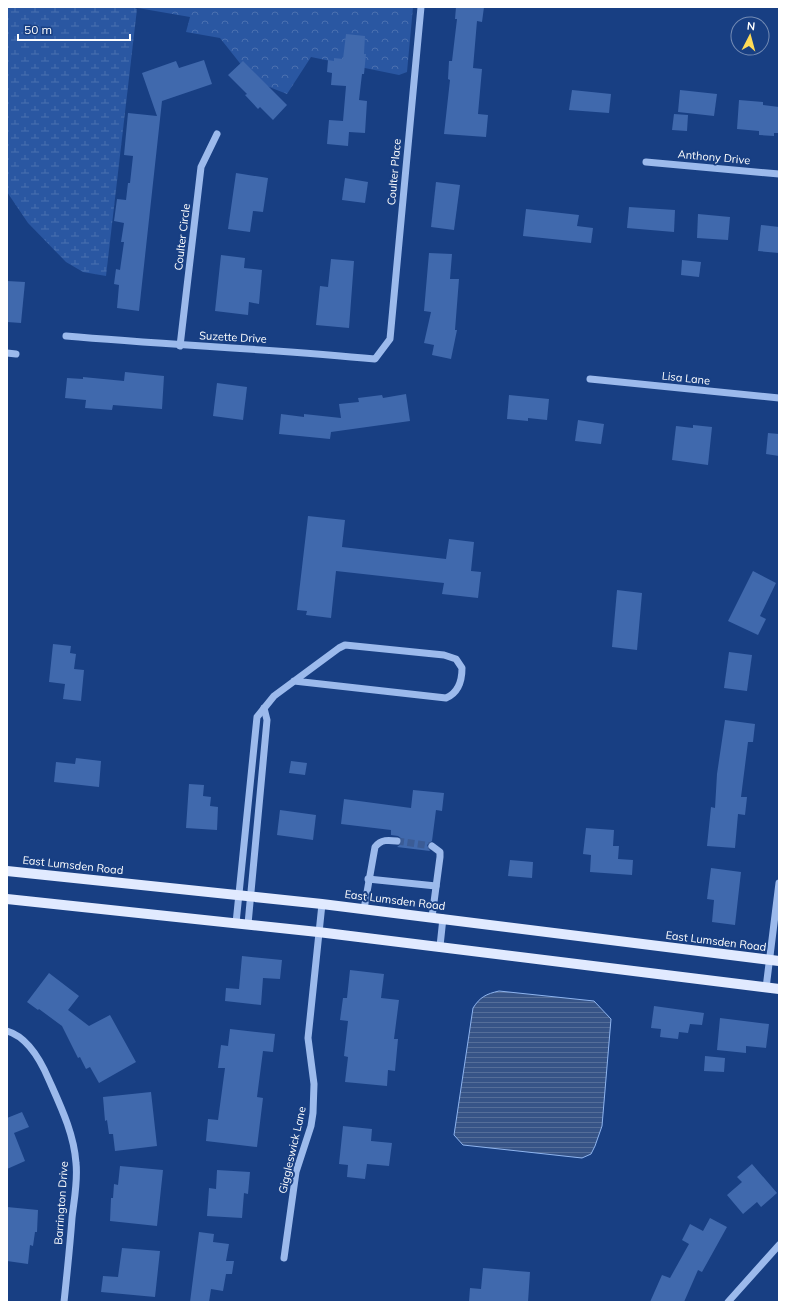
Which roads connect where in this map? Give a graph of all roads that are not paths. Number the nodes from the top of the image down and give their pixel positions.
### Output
1 (421, 7) edge
2 (217, 134) dead end
3 (646, 162) dead end
4 (779, 174) edge
5 (66, 336) dead end
6 (390, 339) joint
7 (180, 346) junction
8 (7, 352) edge
9 (16, 354) dead end
10 (590, 379) dead end
11 (779, 398) edge
12 (294, 681) junction
13 (264, 708) junction
14 (398, 841) tunnel mouth
15 (432, 846) dead end
16 (7, 871) edge
17 (368, 879) junction
18 (779, 883) edge
19 (436, 886) junction
20 (240, 895) junction
21 (251, 896) junction
22 (7, 899) edge
23 (322, 904) junction
24 (364, 909) junction
25 (432, 917) junction
26 (443, 918) junction
27 (236, 923) junction
28 (248, 924) junction
29 (318, 932) junction
30 (440, 946) junction
31 (774, 960) edge
32 (766, 988) junction
33 (779, 989) edge
34 (7, 1031) edge
35 (779, 1245) edge
36 (284, 1258) dead end
37 (64, 1302) edge
38 (728, 1302) edge

1 - 6 street, Coulter Place
2 - 7 street, Coulter Circle
3 - 4 street, Anthony Drive
5 - 7 street, Suzette Drive
6 - 7 street, Suzette Drive
8 - 9 street
10 - 11 street, Lisa Lane
12 - 12 street
12 - 13 street
13 - 20 street
13 - 21 street
14 - 17 street
15 - 19 street
16 - 20 main road, East Lumsden Road
17 - 19 street
17 - 24 street
18 - 31 street
19 - 25 street
20 - 21 main road, East Lumsden Road
20 - 27 street
21 - 23 main road, East Lumsden Road
21 - 28 street
22 - 27 main road
23 - 24 main road, East Lumsden Road
23 - 29 street, Giggleswick Lane
24 - 25 main road, East Lumsden Road
25 - 26 main road, East Lumsden Road
26 - 30 street
26 - 31 main road, East Lumsden Road
27 - 28 main road
28 - 29 main road
29 - 30 main road
29 - 36 street, Giggleswick Lane
30 - 32 main road
31 - 32 street
32 - 33 main road
34 - 37 street, Barrington Drive
35 - 38 street

